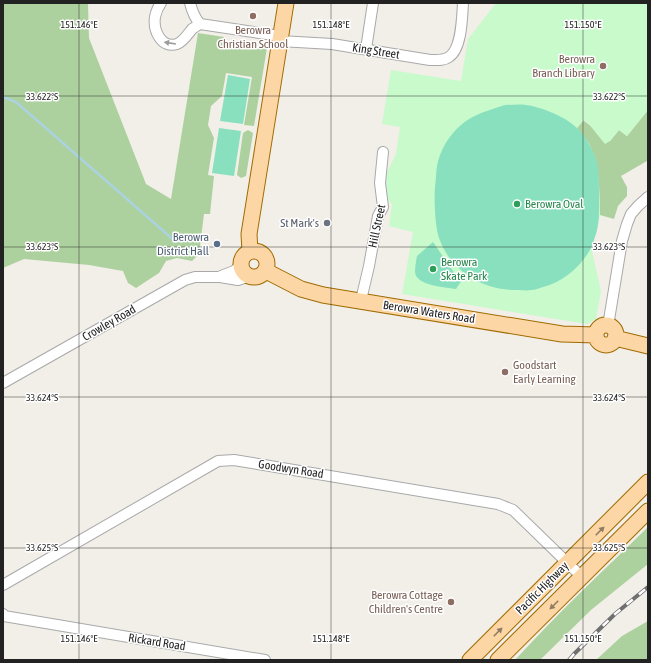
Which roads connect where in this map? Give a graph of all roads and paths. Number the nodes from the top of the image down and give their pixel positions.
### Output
1 (161, 3) edge
2 (190, 3) edge
3 (286, 3) edge
4 (373, 3) edge
5 (463, 3) edge
6 (200, 24) junction
7 (280, 39) junction
8 (366, 49) junction
9 (383, 152) dead end
10 (648, 197) edge
11 (250, 251) junction
12 (245, 271) junction
13 (266, 271) junction
14 (220, 277) junction
15 (361, 300) junction
16 (607, 333) junction
17 (648, 346) edge
18 (3, 383) edge
19 (648, 482) edge
20 (648, 511) edge
21 (567, 563) junction
22 (582, 578) junction
23 (3, 585) edge
24 (3, 614) edge
25 (265, 660) edge
26 (470, 660) edge
27 (498, 660) edge

6 -> 1 street
2 - 6 street
3 - 7 main road
4 - 8 street
5 - 8 street, King Street
6 - 7 street, King Street
7 - 8 street, King Street
7 - 11 main road
9 - 15 street, Hill Street
10 - 16 street
11 - 12 main road
11 - 13 main road
12 - 13 main road
12 - 14 street, Crowley Road
12 - 14 street, Crowley Road
13 - 15 main road, Berowra Waters Road
14 - 18 street, Crowley Road
15 - 16 main road, Berowra Waters Road
16 - 17 main road, Berowra Waters Road
21 -> 19 main road, Pacific Highway
20 - 22 main road, Pacific Highway
21 - 22 street, Goodwyn Road
21 - 23 street, Goodwyn Road
26 -> 21 main road, Pacific Highway
22 -> 27 main road, Pacific Highway
24 - 25 street, Rickard Road

